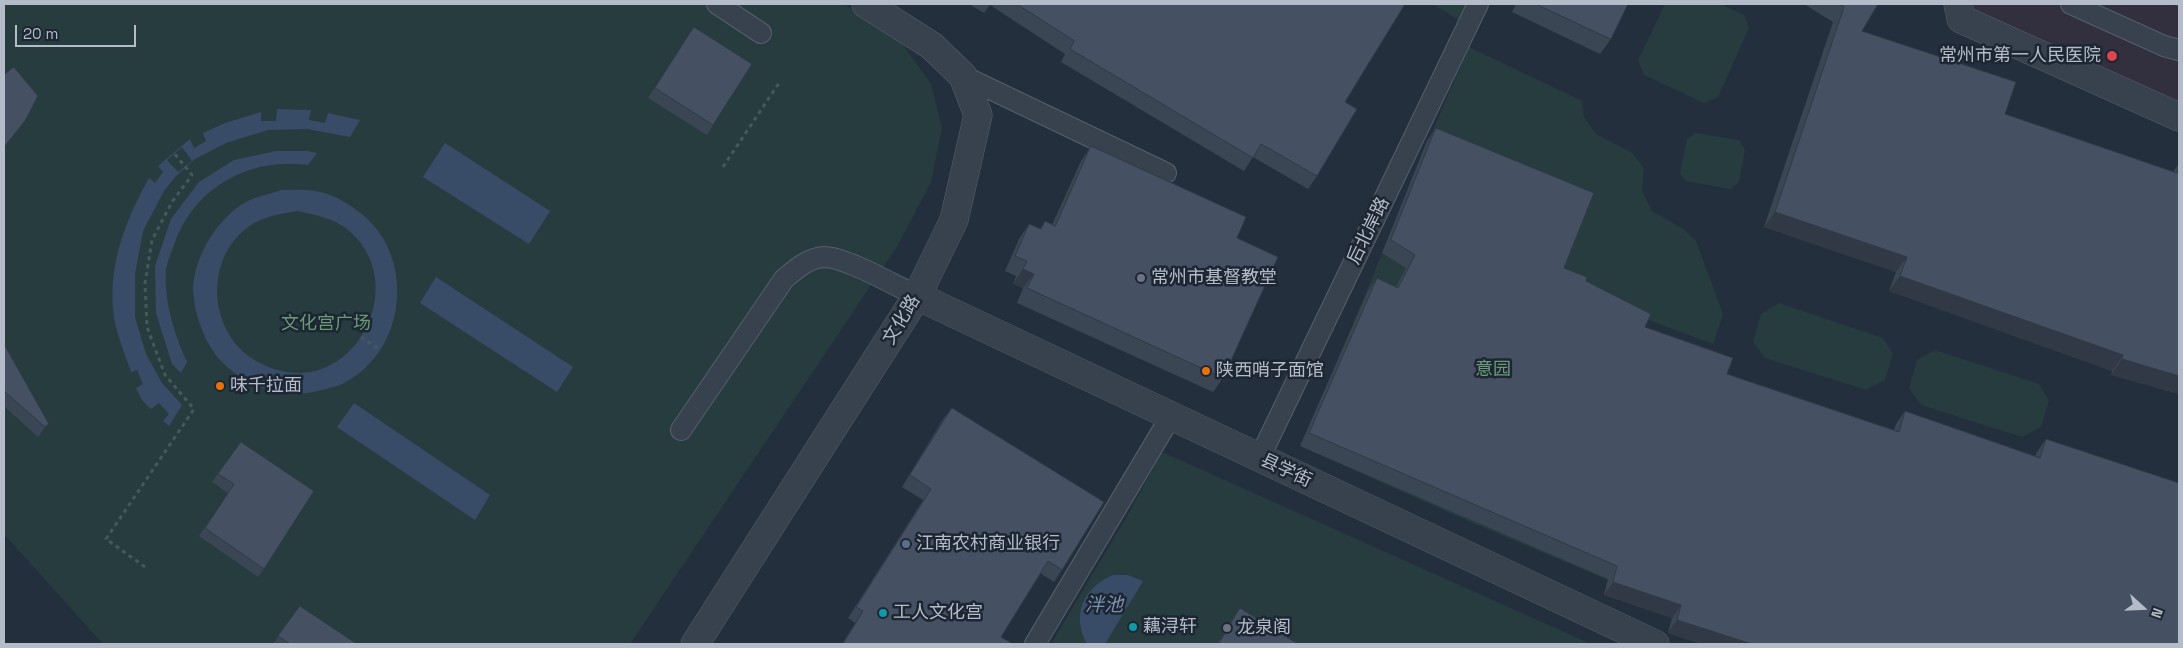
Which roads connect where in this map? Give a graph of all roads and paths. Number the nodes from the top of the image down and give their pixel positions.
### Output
1 (717, 4) edge
2 (866, 4) edge
3 (1478, 4) edge
4 (1958, 4) edge
5 (2071, 4) edge
6 (761, 33) dead end
7 (2179, 50) edge
8 (963, 76) junction
9 (779, 83) dead end
10 (2179, 117) edge
11 (174, 153) dead end
12 (724, 167) dead end
13 (1166, 173) dead end
14 (917, 296) junction
15 (361, 337) dead end
16 (380, 350) dead end
17 (1171, 416) junction
18 (681, 430) dead end
19 (1259, 459) junction
20 (145, 567) dead end
21 (695, 644) edge
22 (1035, 644) edge
23 (1655, 644) edge

1 - 6 lane
2 - 8 street, 文化路
3 - 19 lane, 后北岸路
4 - 10 street
5 - 7 lane
8 - 13 lane
8 - 14 street, 文化路
9 - 12 path
11 - 20 path
14 - 17 street, 县学街
14 - 18 lane
14 - 21 street, 文化路
15 - 16 path
17 - 19 street, 县学街
17 - 22 lane
19 - 23 street, 县学街

